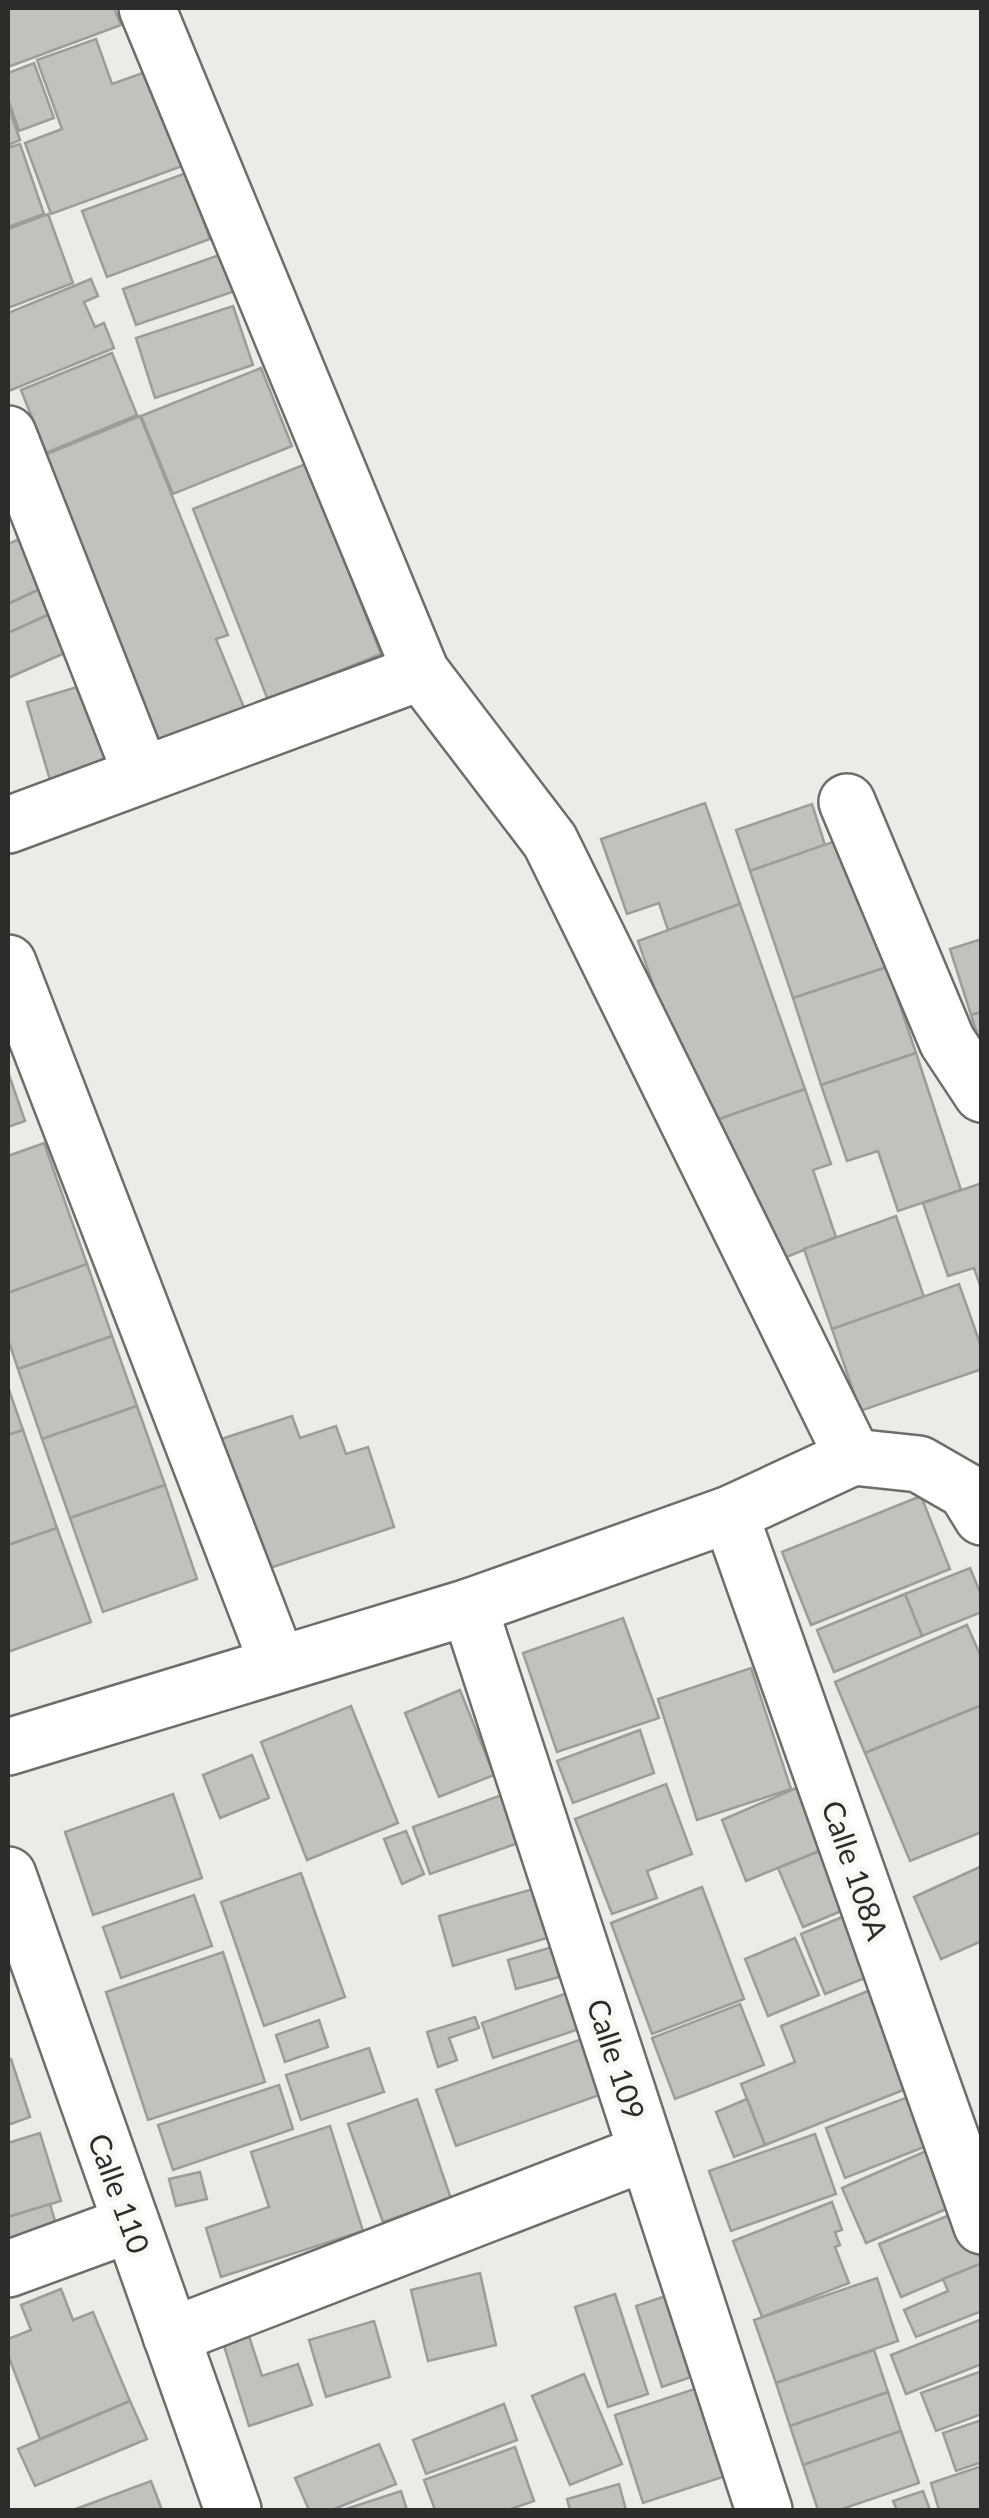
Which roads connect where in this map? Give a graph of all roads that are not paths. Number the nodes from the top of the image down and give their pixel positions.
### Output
1 (147, 8) edge
2 (8, 434) edge
3 (421, 672) junction
4 (141, 773) junction
5 (847, 802) dead end
6 (8, 825) edge
7 (8, 963) edge
8 (982, 1094) edge
9 (853, 1457) junction
10 (730, 1514) junction
11 (982, 1517) edge
12 (469, 1606) junction
13 (278, 1664) junction
14 (8, 1747) edge
15 (8, 1874) edge
16 (647, 2152) junction
17 (131, 2224) junction
18 (982, 2226) edge
19 (8, 2270) edge
20 (171, 2336) junction
21 (232, 2510) edge
22 (764, 2510) edge

1 - 3 street
2 - 4 street
3 - 4 street
3 - 9 street
4 - 6 street
5 - 8 street
7 - 13 street
9 - 10 street
9 - 11 street
10 - 12 street
10 - 18 street, Calle 108A
12 - 13 street
12 - 16 street, Calle 109
13 - 14 street
15 - 17 street, Calle 110
16 - 20 street
16 - 22 street, Calle 109
17 - 19 street
17 - 20 street, Calle 110
20 - 21 street, Calle 110

